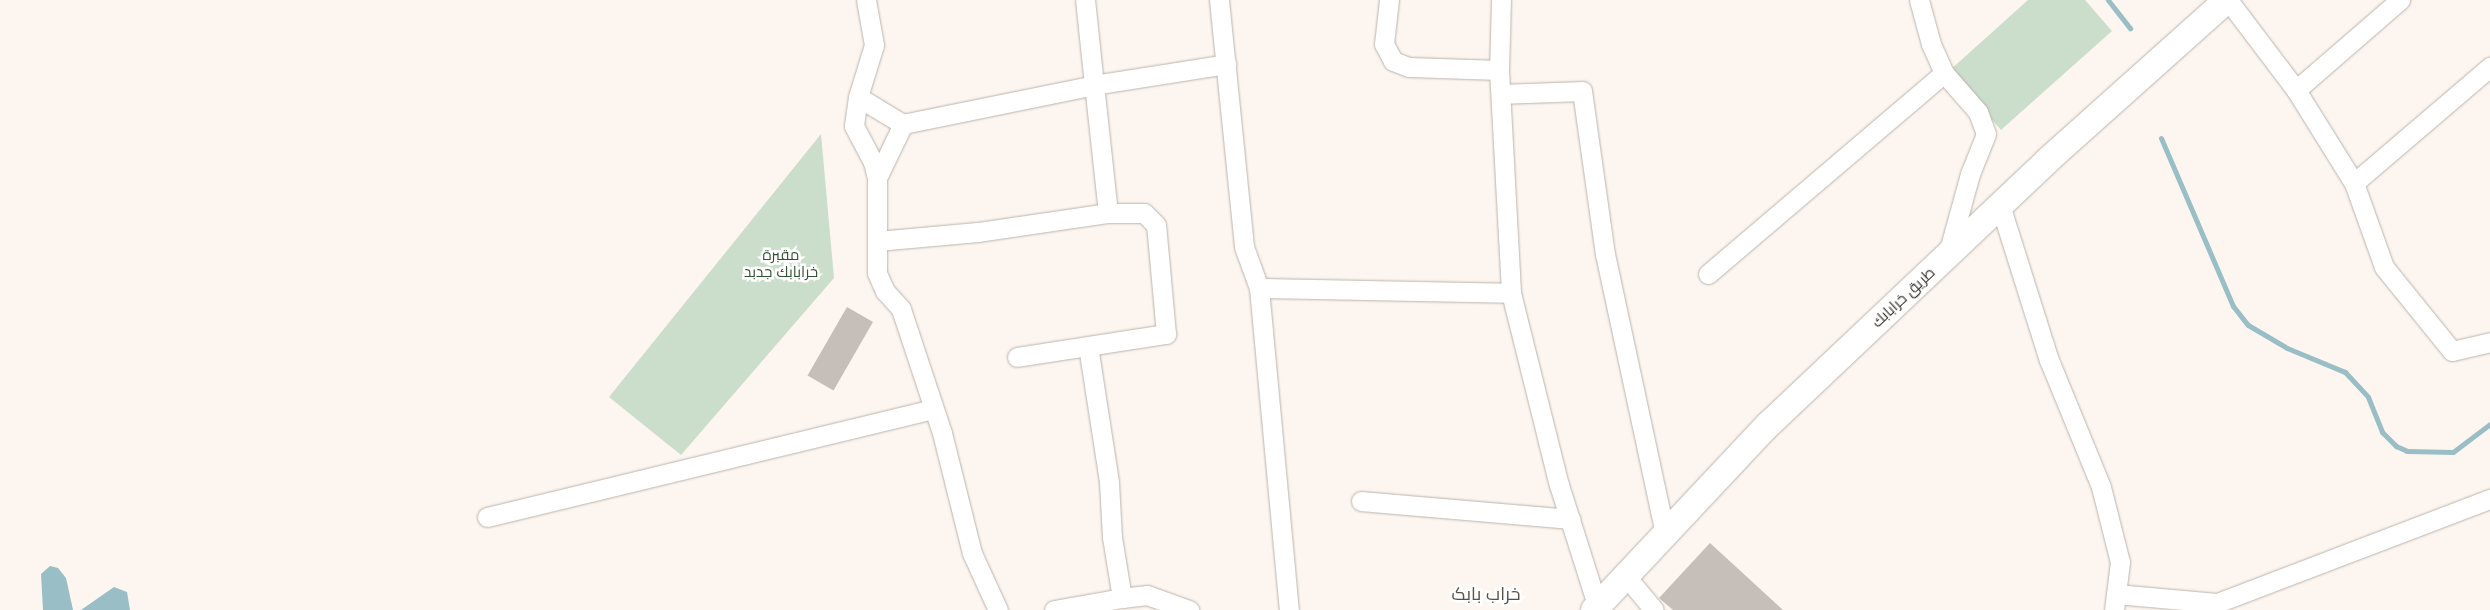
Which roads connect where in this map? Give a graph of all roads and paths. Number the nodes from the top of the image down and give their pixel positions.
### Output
1 (866, 0) edge
2 (1085, 0) edge
3 (1219, 0) edge
4 (1389, 0) edge
5 (1501, 0) edge
6 (1919, 0) edge
7 (2228, 0) edge
8 (2400, 0) edge
9 (1226, 64) junction
10 (2490, 67) edge
11 (1500, 70) junction
12 (1944, 73) junction
13 (1094, 85) junction
14 (2296, 90) junction
15 (1501, 94) junction
16 (858, 96) junction
17 (904, 124) junction
18 (877, 178) junction
19 (2354, 183) junction
20 (2000, 205) junction
21 (1108, 212) junction
22 (877, 241) junction
23 (1948, 255) junction
24 (1708, 274) dead end
25 (1259, 288) junction
26 (1511, 293) junction
27 (2490, 342) edge
28 (1088, 346) junction
29 (1017, 357) dead end
30 (932, 409) junction
31 (2490, 499) edge
32 (1361, 501) dead end
33 (487, 518) dead end
34 (1570, 519) junction
35 (1665, 533) junction
36 (1625, 575) junction
37 (1122, 598) junction
38 (2115, 602) edge
39 (1595, 607) edge
40 (998, 610) edge
41 (1054, 610) edge
42 (1188, 610) edge
43 (1289, 610) edge
44 (1654, 610) edge

1 - 16 street
2 - 13 street
3 - 9 street
4 - 11 street
5 - 11 street
6 - 12 street
7 - 14 street
7 - 20 main road, طريق خرابابك
8 - 14 street
9 - 13 street
9 - 25 street
10 - 19 street
11 - 15 street
12 - 23 street
12 - 24 street
13 - 17 street
13 - 21 street
14 - 19 street
15 - 26 street
15 - 35 street
16 - 17 street
16 - 18 street
17 - 18 street
18 - 22 street
19 - 27 street
20 - 23 main road, طريق خرابابك
20 - 38 street
21 - 22 street
21 - 28 street
22 - 30 street
23 - 35 main road, طريق خرابابك
25 - 26 street
25 - 43 street
26 - 34 street
28 - 29 street
28 - 37 street
30 - 33 street
30 - 40 street
31 - 38 street
32 - 34 street
34 - 39 street
35 - 36 main road, طريق خرابابك
36 - 39 main road, طريق خرابابك
36 - 44 street
37 - 41 street
37 - 42 street

